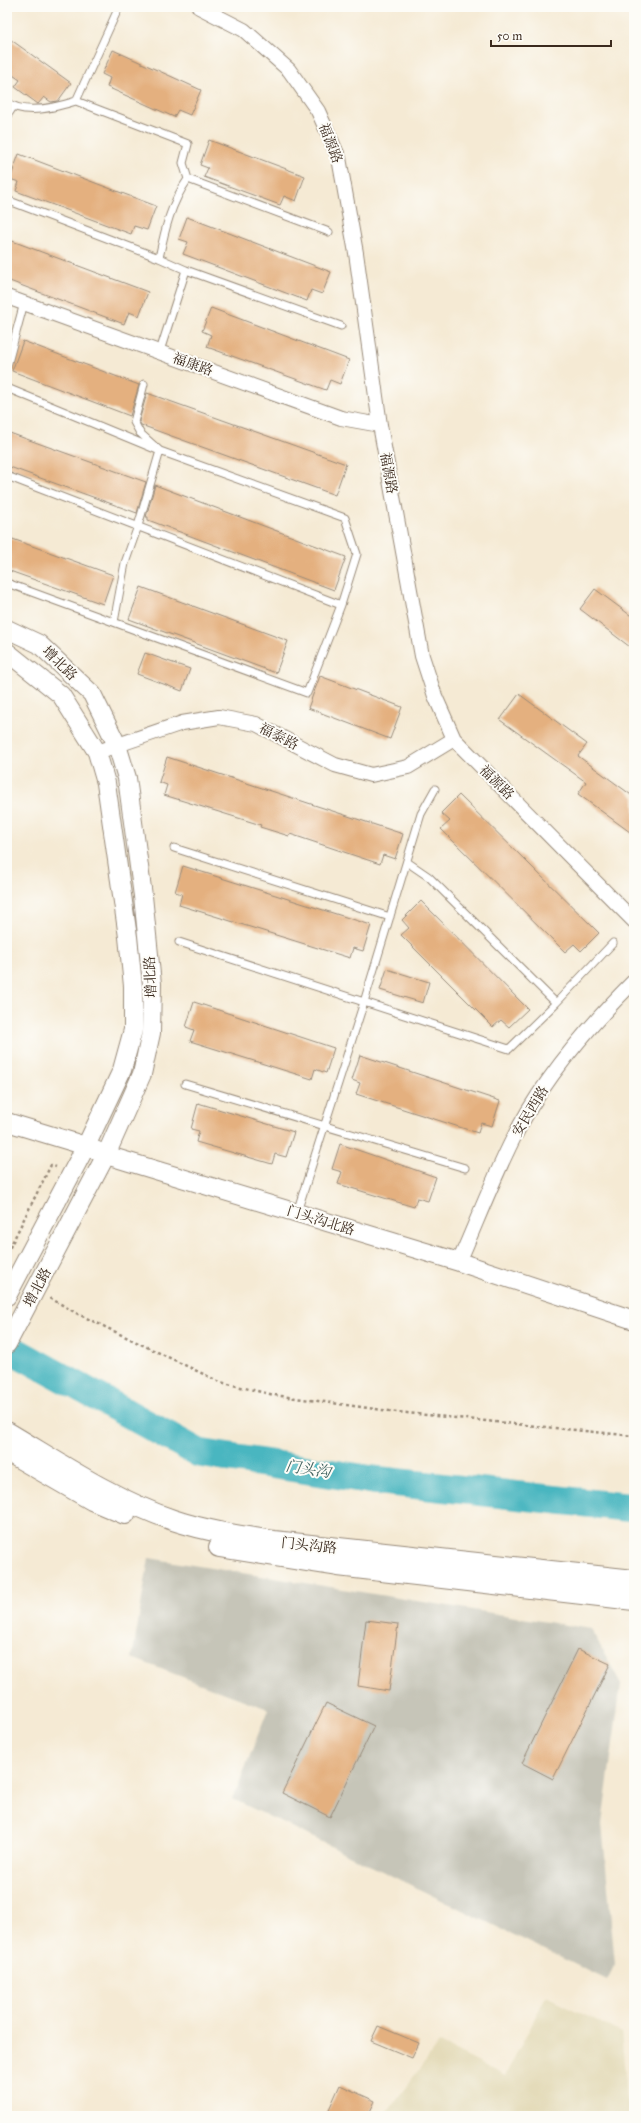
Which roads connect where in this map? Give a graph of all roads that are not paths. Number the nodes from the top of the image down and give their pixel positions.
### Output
1 (119, 7) edge
2 (199, 7) edge
3 (76, 101) junction
4 (10, 105) edge
5 (7, 116) edge
6 (188, 179) junction
7 (7, 200) edge
8 (329, 232) dead end
9 (159, 258) junction
10 (186, 270) junction
11 (7, 297) edge
12 (24, 303) junction
13 (341, 326) dead end
14 (160, 351) junction
15 (7, 366) edge
16 (144, 384) dead end
17 (7, 388) edge
18 (380, 425) junction
19 (160, 450) junction
20 (7, 476) edge
21 (138, 526) junction
22 (7, 583) edge
23 (341, 605) junction
24 (114, 622) junction
25 (7, 629) edge
26 (7, 652) edge
27 (454, 739) junction
28 (117, 745) junction
29 (97, 752) junction
30 (435, 789) dead end
31 (174, 848) dead end
32 (407, 862) junction
33 (390, 918) junction
34 (634, 921) edge
35 (179, 942) dead end
36 (613, 943) dead end
37 (634, 981) edge
38 (364, 1002) junction
39 (556, 1003) junction
40 (185, 1084) dead end
41 (7, 1122) edge
42 (325, 1126) junction
43 (86, 1146) junction
44 (106, 1155) junction
45 (465, 1168) dead end
46 (296, 1212) junction
47 (460, 1262) junction
48 (11, 1290) edge
49 (634, 1320) edge
50 (7, 1344) edge
51 (7, 1432) edge
52 (7, 1451) edge
53 (634, 1580) edge
54 (634, 1600) edge

1 - 3 lane
2 - 18 street, 福源路
3 - 4 lane
3 - 6 lane
4 - 5 lane
6 - 8 lane
6 - 9 lane
7 - 9 lane
9 - 10 lane
10 - 13 lane
10 - 14 lane
11 - 12 street, 福康路
12 - 14 street, 福康路
12 - 15 lane
14 - 18 street, 福康路
16 - 19 lane
17 - 19 lane
18 - 27 street, 福源路
19 - 21 lane
19 - 23 lane
20 - 21 lane
21 - 23 lane
21 - 24 lane
22 - 24 lane
23 - 24 lane
25 - 28 street, 增北路
26 - 29 street, 增北路
27 - 28 street, 福泰路
27 - 34 street, 福源路
28 - 29 street, 福泰路
28 - 44 street, 增北路
29 - 43 street, 增北路
30 - 32 lane
31 - 33 lane
32 - 33 lane
32 - 39 lane
33 - 38 lane
35 - 38 lane
36 - 39 lane
37 - 47 street, 安民西路
38 - 39 lane
38 - 42 lane
40 - 42 lane
41 - 43 street, 门头沟北路
42 - 45 lane
42 - 46 lane
43 - 44 street, 门头沟北路
43 - 48 street, 增北路
44 - 46 street, 门头沟北路
44 - 50 street, 增北路
46 - 47 street, 门头沟北路
47 - 49 street, 门头沟北路
51 - 53 main road, 门头沟路
52 - 54 main road, 门头沟路

